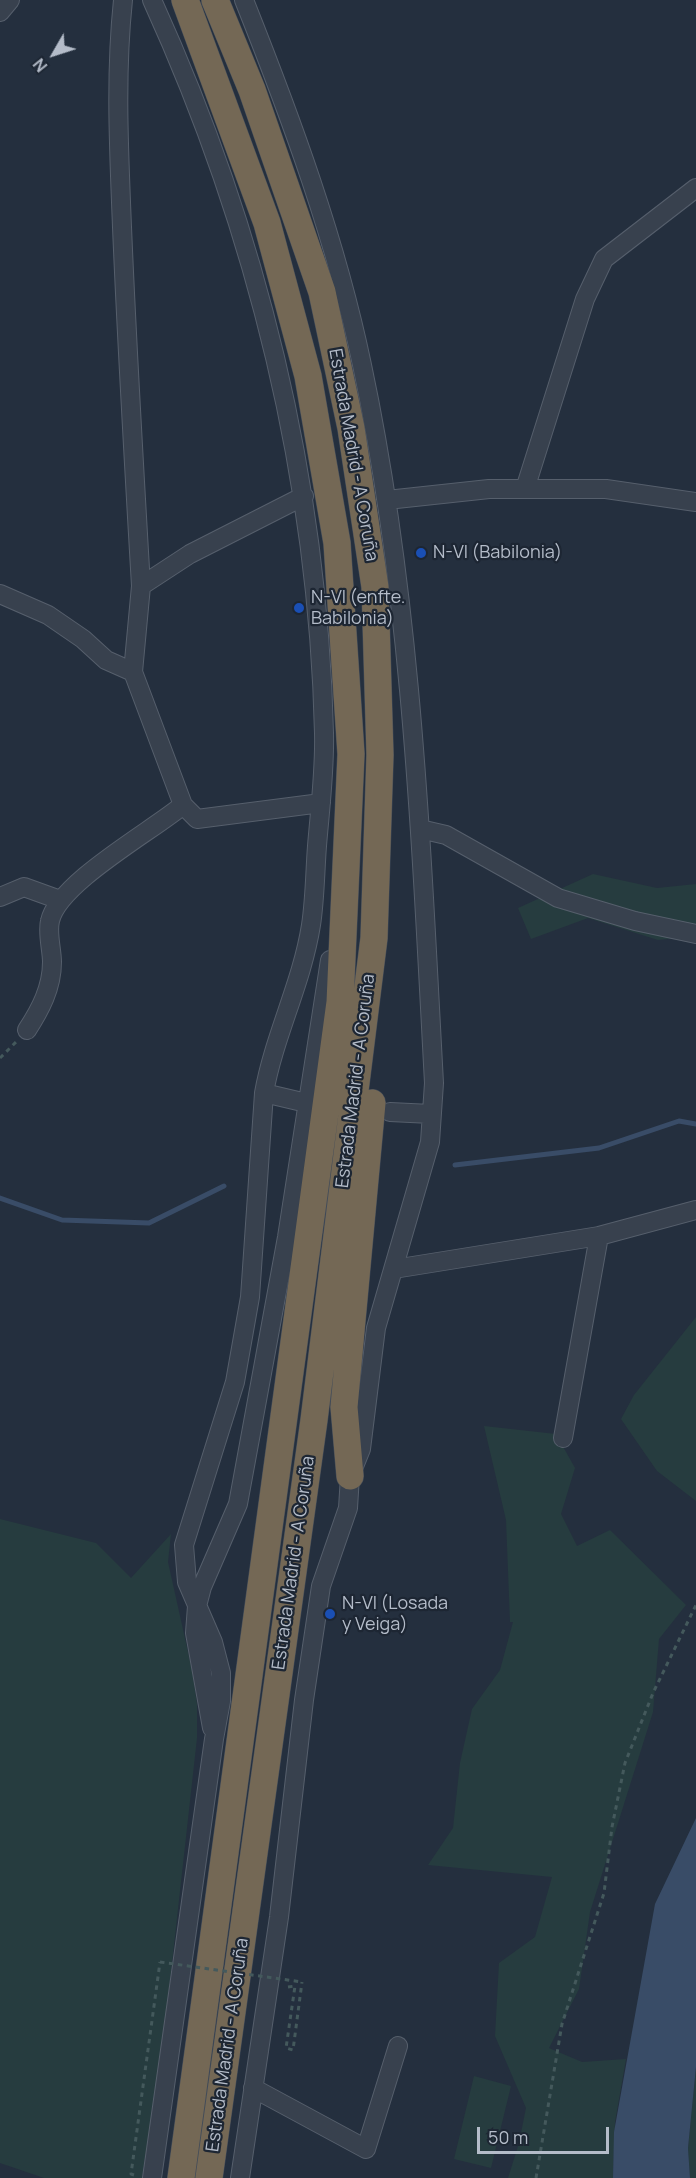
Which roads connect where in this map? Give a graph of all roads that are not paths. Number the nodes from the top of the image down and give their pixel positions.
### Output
1 (10, 0) edge
2 (123, 0) edge
3 (152, 0) edge
4 (185, 0) edge
5 (215, 0) edge
6 (244, 0) edge
7 (0, 12) edge
8 (696, 188) edge
9 (525, 489) junction
10 (304, 496) junction
11 (387, 500) junction
12 (696, 502) edge
13 (141, 586) junction
14 (0, 594) edge
15 (377, 636) junction
16 (133, 672) junction
17 (321, 803) junction
18 (183, 805) junction
19 (348, 828) junction
20 (420, 829) junction
21 (24, 887) junction
22 (0, 897) edge
23 (60, 900) junction
24 (50, 921) junction
25 (696, 934) edge
26 (27, 1030) dead end
27 (264, 1094) junction
28 (298, 1101) dead end
29 (390, 1112) dead end
30 (431, 1114) junction
31 (696, 1210) edge
32 (599, 1236) junction
33 (394, 1269) junction
34 (563, 1438) dead end
35 (350, 1476) junction
36 (197, 1605) junction
37 (398, 2046) dead end
38 (253, 2088) junction
39 (152, 2178) edge
40 (181, 2178) edge
41 (209, 2178) edge
42 (240, 2178) edge

1 - 7 street
2 - 13 street
3 - 10 street
4 - 19 highway, Estrada Madrid - A Coruña
5 - 15 highway, Estrada Madrid - A Coruña
6 - 11 street
8 - 9 street
9 - 11 street
9 - 12 street
10 - 13 street
10 - 17 street
11 - 20 street
13 - 16 street
14 - 16 street
15 - 35 highway
15 - 41 highway, Estrada Madrid - A Coruña
16 - 18 street
17 - 18 street
17 - 27 street
18 - 23 street
19 - 36 street
19 - 40 highway, Estrada Madrid - A Coruña
20 - 25 street
20 - 30 street
21 - 22 street
21 - 23 street
21 - 24 street
23 - 24 street
24 - 26 street
27 - 28 street
27 - 36 street
29 - 30 street
30 - 33 street
31 - 32 street
32 - 33 street
32 - 34 street
33 - 35 street
35 - 38 street
36 - 39 street
37 - 38 street
38 - 42 street

